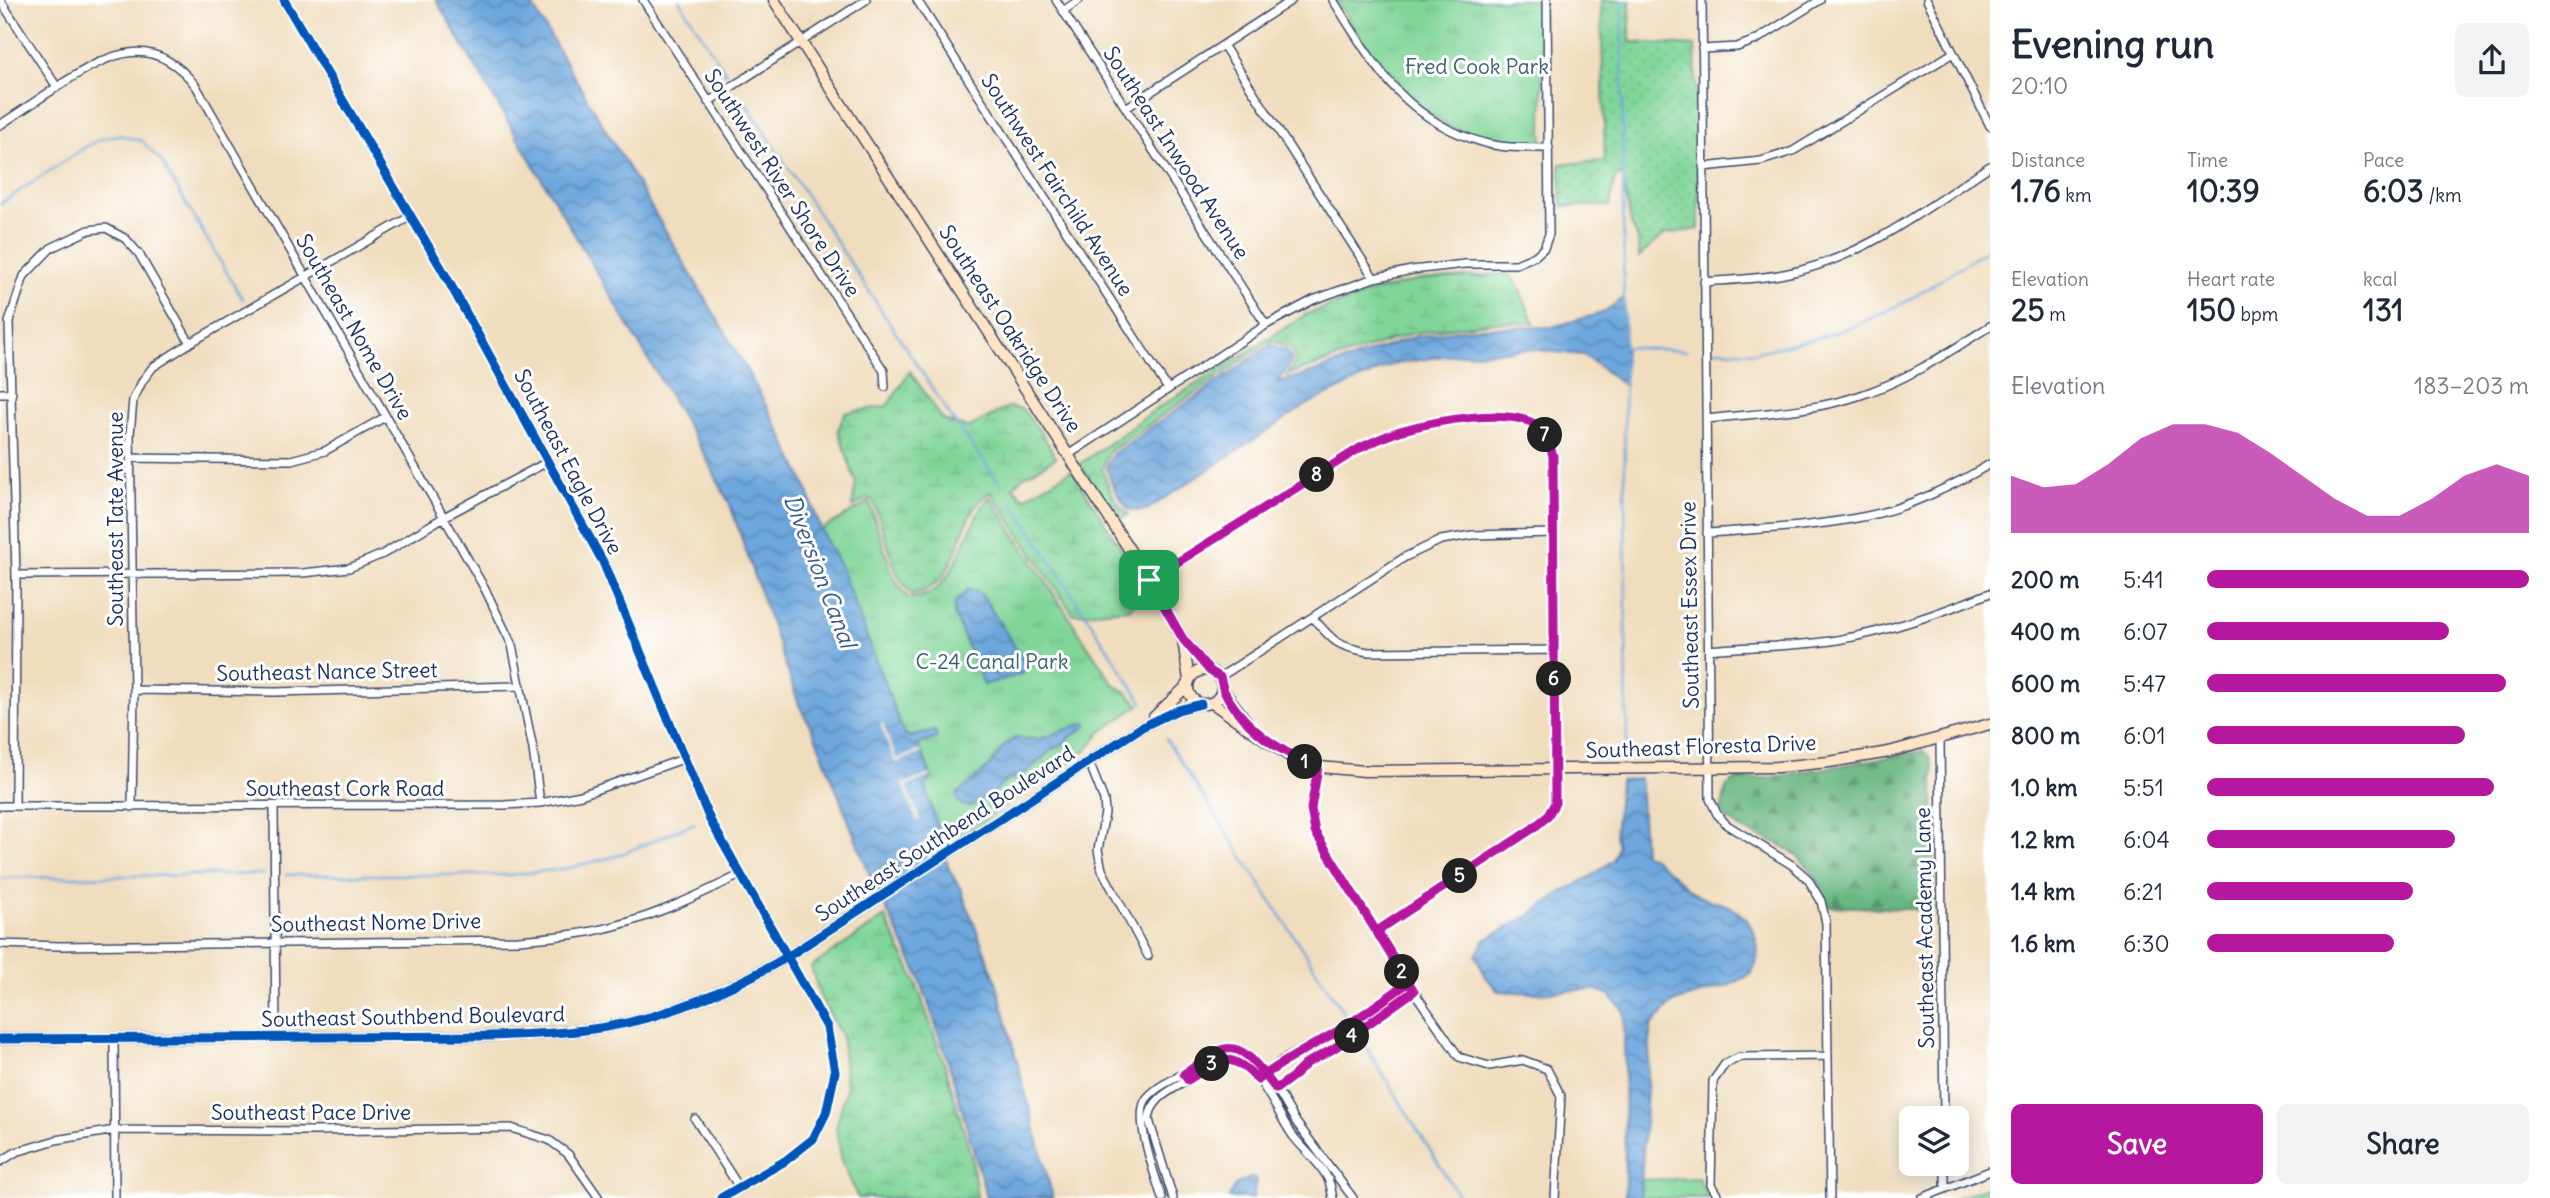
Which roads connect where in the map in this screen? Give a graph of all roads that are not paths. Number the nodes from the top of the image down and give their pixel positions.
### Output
1 (1, 0) edge
2 (284, 0) edge
3 (643, 0) edge
4 (774, 0) edge
5 (866, 0) edge
6 (917, 0) edge
7 (1056, 0) edge
8 (1079, 0) edge
9 (1292, 0) edge
10 (1333, 0) edge
11 (1547, 0) edge
12 (1702, 0) edge
13 (1820, 0) edge
14 (1927, 0) edge
15 (1063, 10) junction
16 (801, 42) junction
17 (1223, 45) junction
18 (1702, 49) junction
19 (1953, 53) junction
20 (57, 87) junction
21 (708, 102) junction
22 (1126, 108) junction
23 (0, 125) edge
24 (1990, 126) edge
25 (1549, 148) junction
26 (1990, 166) edge
27 (1703, 167) junction
28 (411, 216) junction
29 (306, 278) junction
30 (1374, 278) junction
31 (1704, 282) junction
32 (1266, 325) junction
33 (1990, 326) edge
34 (190, 343) junction
35 (886, 387) dead end
36 (1168, 389) junction
37 (0, 393) edge
38 (12, 393) junction
39 (385, 416) junction
40 (1707, 419) junction
41 (1068, 455) junction
42 (131, 458) junction
43 (550, 461) junction
44 (1990, 464) edge
45 (444, 517) junction
46 (1553, 533) junction
47 (1707, 533) junction
48 (16, 575) junction
49 (132, 576) junction
50 (1149, 580) junction
51 (1990, 593) edge
52 (1313, 618) junction
53 (1183, 639) junction
54 (1553, 650) junction
55 (1709, 650) junction
56 (1210, 671) junction
57 (1220, 677) junction
58 (1189, 683) junction
59 (522, 687) junction
60 (134, 690) junction
61 (1223, 690) junction
62 (1212, 703) junction
63 (1201, 704) junction
64 (1146, 724) junction
65 (1990, 724) edge
66 (1251, 729) junction
67 (1940, 738) junction
68 (683, 759) junction
69 (1089, 762) junction
70 (1318, 767) junction
71 (1710, 769) junction
72 (1556, 771) junction
73 (540, 803) junction
74 (0, 806) edge
75 (15, 806) junction
76 (132, 807) junction
77 (274, 807) junction
78 (740, 875) junction
79 (1377, 931) junction
80 (276, 942) junction
81 (0, 944) edge
82 (1148, 956) dead end
83 (787, 957) junction
84 (1408, 983) junction
85 (1414, 991) junction
86 (1375, 1006) junction
87 (1381, 1015) junction
88 (276, 1037) junction
89 (114, 1038) junction
90 (0, 1039) edge
91 (1828, 1056) junction
92 (1261, 1078) junction
93 (1276, 1089) junction
94 (1268, 1093) junction
95 (1944, 1106) edge
96 (1145, 1118) junction
97 (695, 1119) dead end
98 (115, 1130) junction
99 (0, 1162) edge
100 (1324, 1166) junction
101 (1990, 1171) edge
102 (1945, 1176) edge
103 (739, 1187) junction
104 (1945, 1188) junction
105 (115, 1198) edge
106 (598, 1198) edge
107 (721, 1198) edge
108 (1162, 1198) edge
109 (1172, 1198) edge
110 (1333, 1198) edge
111 (1353, 1198) edge
112 (1555, 1198) edge
113 (1719, 1198) edge
114 (1830, 1198) edge
115 (1922, 1198) edge

1 - 20 street
2 - 28 street, Southeast Eagle Drive
3 - 21 street, Southwest River Shore Drive
4 - 16 street, Southeast Oakridge Drive
5 - 16 street
6 - 36 street, Southwest Fairchild Avenue
7 - 15 street, Southeast Inwood Avenue
8 - 15 street
9 - 17 street
10 - 25 street
11 - 25 street
12 - 18 street, Southeast Essex Drive
13 - 18 street
14 - 19 street
15 - 22 street, Southeast Inwood Avenue
16 - 21 street
16 - 41 street, Southeast Oakridge Drive
17 - 22 street
17 - 30 street
18 - 27 street, Southeast Essex Drive
19 - 24 street
19 - 27 street
20 - 23 street, Southeast Nome Drive
20 - 29 street, Southeast Nome Drive
21 - 35 street, Southwest River Shore Drive
22 - 32 street, Southeast Inwood Avenue
25 - 30 street
26 - 31 street
27 - 31 street, Southeast Essex Drive
28 - 29 street, Southeast Tate Avenue
28 - 43 street, Southeast Eagle Drive
29 - 34 street, Southeast Tate Avenue
29 - 39 street, Southeast Nome Drive
30 - 32 street
31 - 40 street, Southeast Essex Drive
32 - 36 street
33 - 40 street
34 - 38 street
34 - 42 street, Southeast Tate Avenue
36 - 41 street
37 - 38 street
38 - 48 street
39 - 42 street
39 - 45 street, Southeast Nome Drive
40 - 47 street, Southeast Essex Drive
41 - 50 street, Southeast Oakridge Drive
42 - 49 street, Southeast Tate Avenue
43 - 45 street
43 - 68 street, Southeast Eagle Drive
44 - 47 street
45 - 49 street
45 - 59 street, Southeast Nome Drive
46 - 50 street
46 - 52 street
46 - 54 street
47 - 55 street, Southeast Essex Drive
48 - 49 street
48 - 75 street
49 - 60 street, Southeast Tate Avenue
50 - 53 street, Southeast Oakridge Drive
51 - 55 street
52 - 54 street
52 - 57 street
53 - 56 street, Southeast Oakridge Drive
53 - 58 street, Southeast Oakridge Drive
54 - 72 street
55 - 71 street, Southeast Essex Drive
56 - 57 street
56 - 58 street
57 - 61 street
58 - 63 street
58 - 64 street, Southeast Southbend Boulevard
59 - 60 street, Southeast Nance Street
59 - 73 street, Southeast Nome Drive
60 - 76 street, Southeast Tate Avenue
61 - 62 street
61 - 66 street, Southeast Floresta Drive
62 - 63 street
62 - 66 street, Southeast Floresta Drive
63 - 64 street, Southeast Southbend Boulevard
64 - 69 street, Southeast Southbend Boulevard
65 - 67 street, Southeast Floresta Drive
66 - 70 street, Southeast Floresta Drive
67 - 71 street, Southeast Floresta Drive
67 - 95 street, Southeast Academy Lane
68 - 73 street, Southeast Cork Road
68 - 78 street, Southeast Eagle Drive
69 - 82 street
69 - 83 street, Southeast Southbend Boulevard
70 - 72 street, Southeast Floresta Drive
70 - 79 street
71 - 72 street, Southeast Floresta Drive
71 - 91 street, Southeast Essex Drive
72 - 79 street
73 - 77 street, Southeast Cork Road
74 - 75 street, Southeast Cork Road
75 - 76 street, Southeast Cork Road
76 - 77 street, Southeast Cork Road
77 - 80 street
78 - 80 street, Southeast Nome Drive
78 - 83 street, Southeast Eagle Drive
79 - 84 street
80 - 81 street, Southeast Nome Drive
80 - 88 street
83 - 88 street, Southeast Southbend Boulevard
83 - 103 street, Southeast Eagle Drive
84 - 85 street
84 - 86 street
85 - 87 street
85 - 112 street
86 - 87 street
86 - 92 street
87 - 93 street
88 - 89 street, Southeast Southbend Boulevard
89 - 90 street, Southeast Southbend Boulevard
89 - 98 street
91 - 113 street
91 - 114 street, Southeast Essex Drive
92 - 93 street
92 - 94 street
92 - 96 street
93 - 94 street
93 - 100 street
94 - 100 street
96 - 108 street
96 - 109 street
97 - 103 street
98 - 99 street, Southeast Pace Drive
98 - 105 street
98 - 106 street, Southeast Pace Drive
100 - 110 street
100 - 111 street
101 - 104 street
102 - 104 street
103 - 107 street, Southeast Eagle Drive
104 - 115 street

